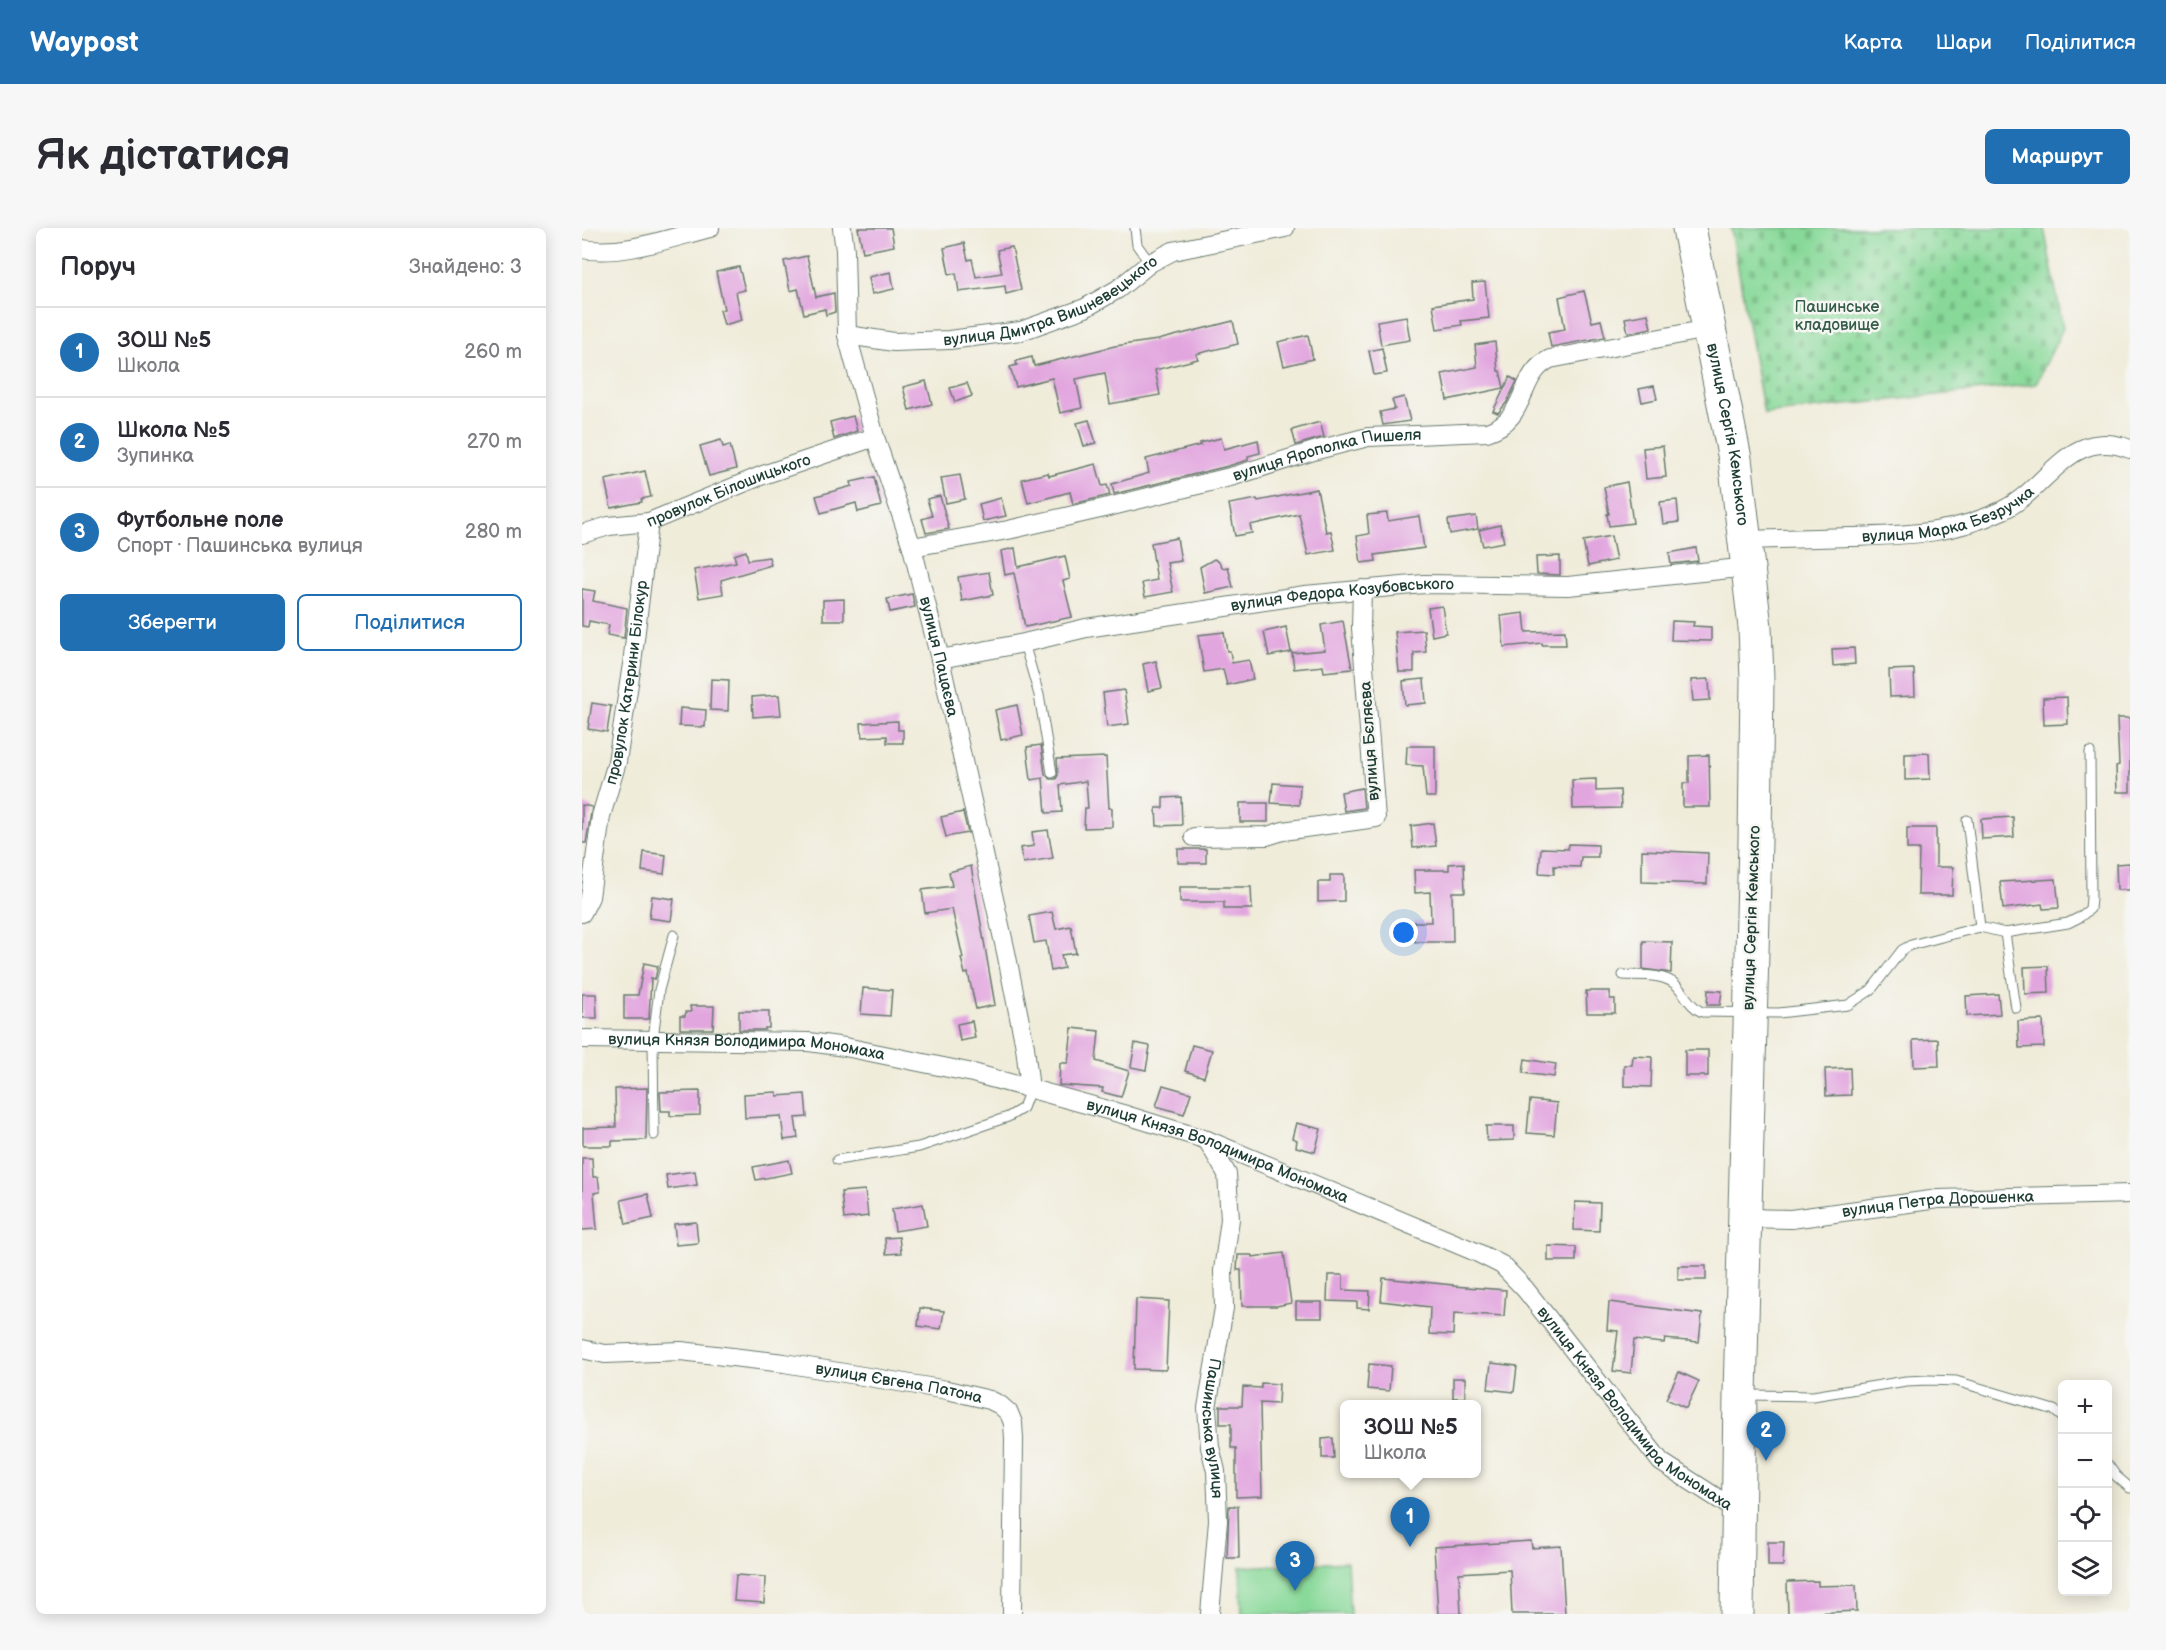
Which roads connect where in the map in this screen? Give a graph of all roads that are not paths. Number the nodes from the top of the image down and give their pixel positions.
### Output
1 (710, 228) edge
2 (842, 228) edge
3 (1135, 228) edge
4 (1285, 228) edge
5 (1689, 228) edge
6 (582, 249) edge
7 (1150, 263) junction
8 (1708, 329) junction
9 (847, 335) junction
10 (875, 437) junction
11 (2130, 449) edge
12 (649, 522) junction
13 (582, 534) edge
14 (912, 547) junction
15 (1748, 553) junction
16 (1362, 589) junction
17 (1024, 643) junction
18 (940, 659) junction
19 (2090, 752) dead end
20 (1052, 773) dead end
21 (1966, 820) dead end
22 (1194, 837) dead end
23 (582, 913) edge
24 (1980, 927) junction
25 (2005, 933) junction
26 (674, 935) dead end
27 (1623, 975) dead end
28 (2016, 1008) dead end
29 (1750, 1014) junction
30 (582, 1039) edge
31 (653, 1039) junction
32 (1030, 1089) junction
33 (654, 1136) dead end
34 (1207, 1140) junction
35 (837, 1160) dead end
36 (2130, 1194) edge
37 (1745, 1218) junction
38 (582, 1349) edge
39 (1740, 1394) junction
40 (2058, 1414) edge
41 (2112, 1470) edge
42 (2130, 1488) edge
43 (1738, 1512) junction
44 (1012, 1614) edge
45 (1210, 1614) edge
46 (1737, 1614) edge

1 - 6 street
2 - 9 street, вулиця Пацаєва
3 - 7 lane
4 - 7 street, вулиця Дмитра Вишневецького
5 - 8 highway, вулиця Сергія Кемського
7 - 9 street, вулиця Дмитра Вишневецького
8 - 14 street, вулиця Ярополка Пишеля
8 - 15 highway, вулиця Сергія Кемського
9 - 10 street, вулиця Пацаєва
10 - 12 street, провулок Білошицького
10 - 14 street, вулиця Пацаєва
11 - 15 street, вулиця Марка Безручка
12 - 13 street, провулок Білошицького
12 - 23 street, провулок Катерини Білокур
14 - 18 street, вулиця Пацаєва
15 - 16 street, вулиця Федора Козубовського
15 - 29 highway, вулиця Сергія Кемського
16 - 17 street, вулиця Федора Козубовського
16 - 22 street, вулиця Бєляєва
17 - 18 street, вулиця Федора Козубовського
17 - 20 lane
18 - 32 street, вулиця Пацаєва
19 - 25 lane
21 - 24 lane
24 - 25 lane
24 - 29 lane
25 - 28 lane
26 - 31 lane
27 - 29 lane
29 - 37 highway, вулиця Сергія Кемського
30 - 31 street, вулиця Князя Володимира Мономаха
31 - 32 street, вулиця Князя Володимира Мономаха
31 - 33 lane
32 - 34 street, вулиця Князя Володимира Мономаха
32 - 35 lane
34 - 43 street, вулиця Князя Володимира Мономаха
34 - 45 street, Пашинська вулиця
36 - 37 street, вулиця Петра Дорошенка
37 - 39 highway, вулиця Сергія Кемського
38 - 44 street, вулиця Євгена Патона
39 - 40 lane
39 - 43 highway, вулиця Сергія Кемського
41 - 42 lane
43 - 46 highway, вулиця Сергія Кемського

